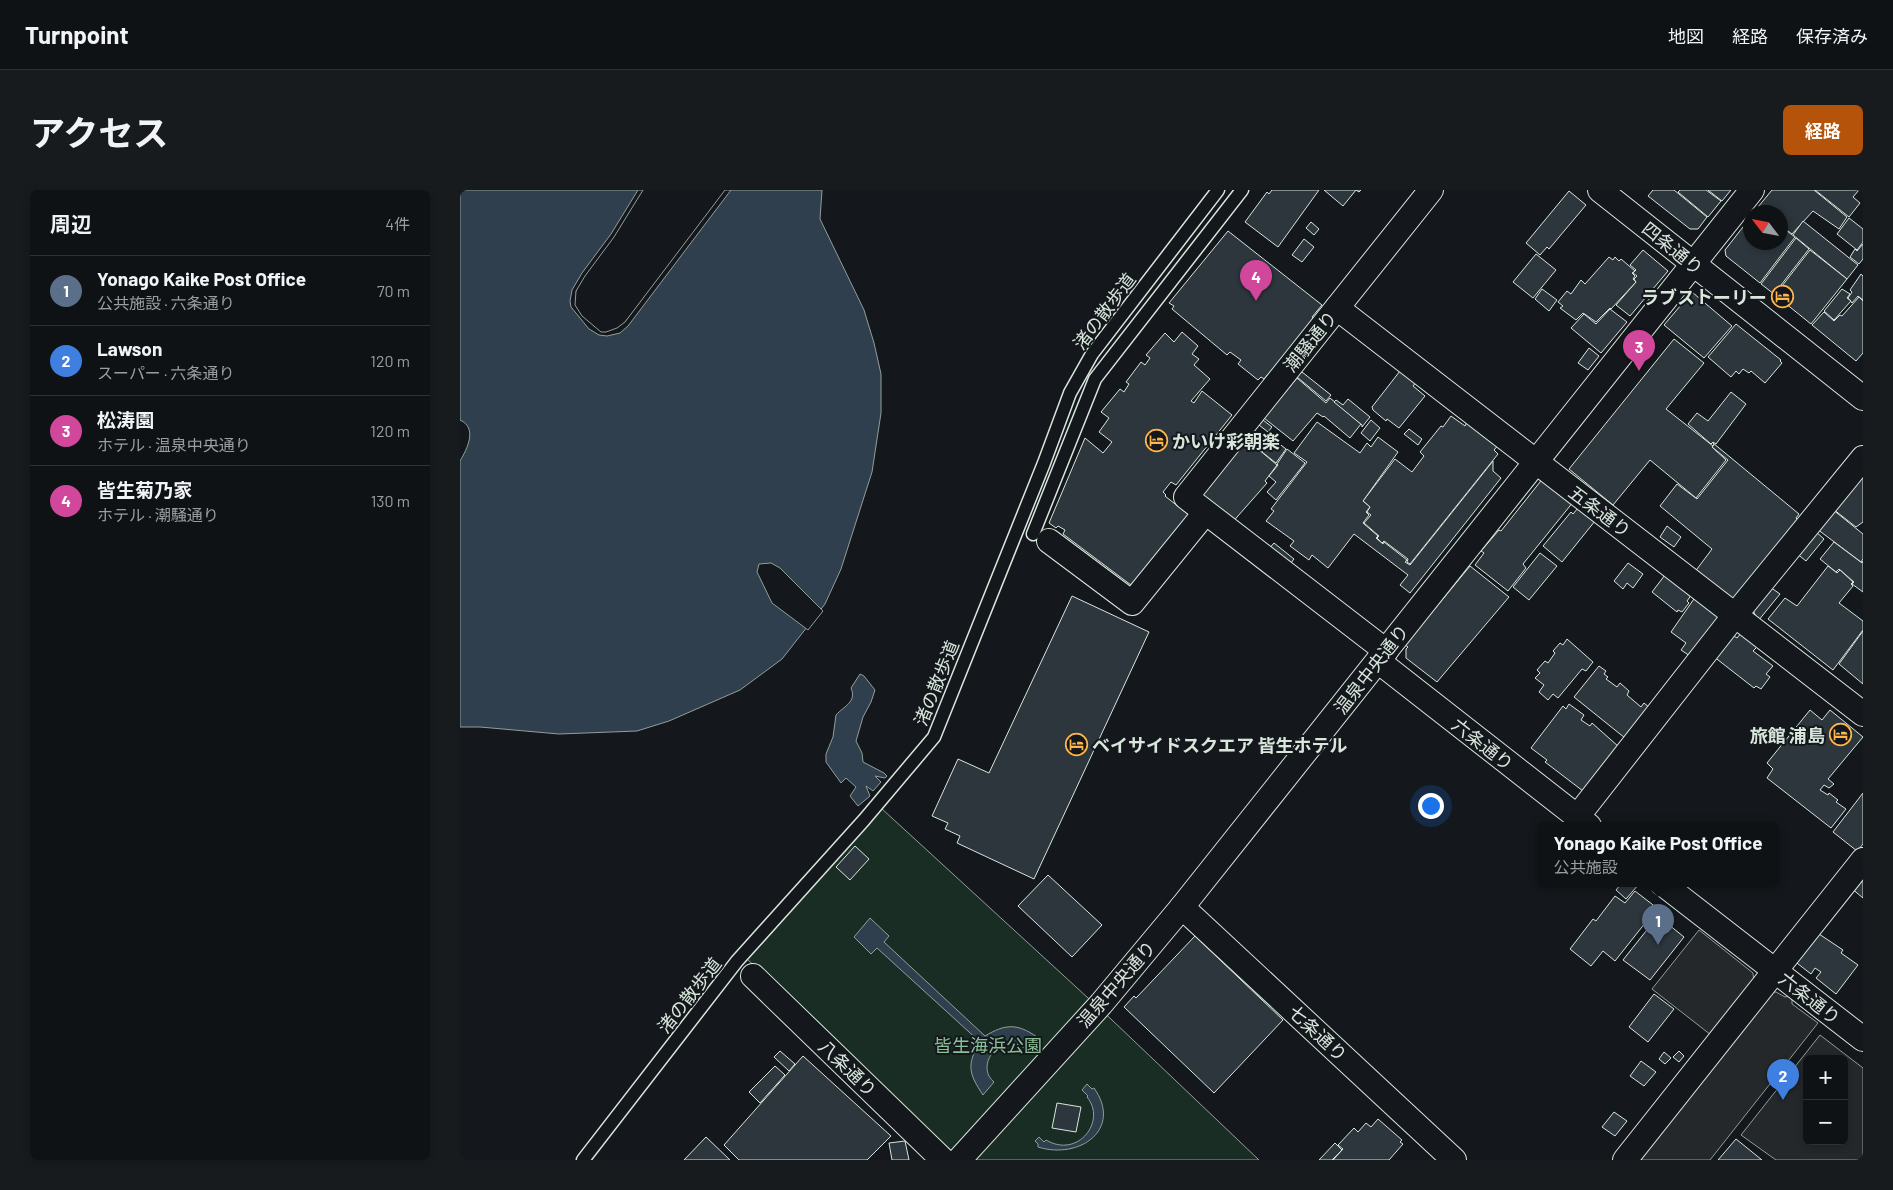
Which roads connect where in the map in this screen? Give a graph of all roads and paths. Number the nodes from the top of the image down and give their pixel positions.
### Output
1 (1218, 190) edge
2 (1242, 190) edge
3 (1431, 190) edge
4 (1600, 190) edge
5 (1752, 190) edge
6 (1693, 264) junction
7 (1337, 308) junction
8 (1863, 398) edge
9 (1863, 458) edge
10 (1536, 462) junction
11 (1189, 492) joint
12 (1205, 512) junction
13 (1017, 530) junction
14 (1041, 538) junction
15 (1736, 614) junction
16 (1382, 656) junction
17 (1863, 714) edge
18 (1583, 822) edge
19 (1863, 860) edge
20 (1667, 887) edge
21 (1182, 907) junction
22 (745, 969) junction
23 (1775, 970) junction
24 (1863, 1039) edge
25 (583, 1160) edge
26 (943, 1160) edge
27 (959, 1160) edge
28 (1454, 1160) edge
29 (1625, 1160) edge

1 - 13 lane, 渚の散歩道
2 - 14 lane
3 - 7 street, 潮騒通り
4 - 6 street, 四条通り
5 - 6 street, 温泉中央通り
6 - 8 street, 四条通り
6 - 10 street, 温泉中央通り
7 - 10 street, 五条通り
7 - 11 street, 潮騒通り
9 - 15 street
10 - 15 street, 五条通り
10 - 16 street, 温泉中央通り
11 - 12 street, 六条通り
12 - 14 street
12 - 16 street, 六条通り
13 - 14 lane
13 - 22 lane, 渚の散歩道
15 - 17 street, 五条通り
15 - 18 street
16 - 18 street, 六条通り
16 - 21 street, 温泉中央通り
19 - 23 street
20 - 23 street, 六条通り
21 - 27 street, 温泉中央通り
21 - 28 street, 七条通り
22 - 25 lane, 渚の散歩道
22 - 26 street, 八条通り
23 - 24 street, 六条通り
23 - 29 street

